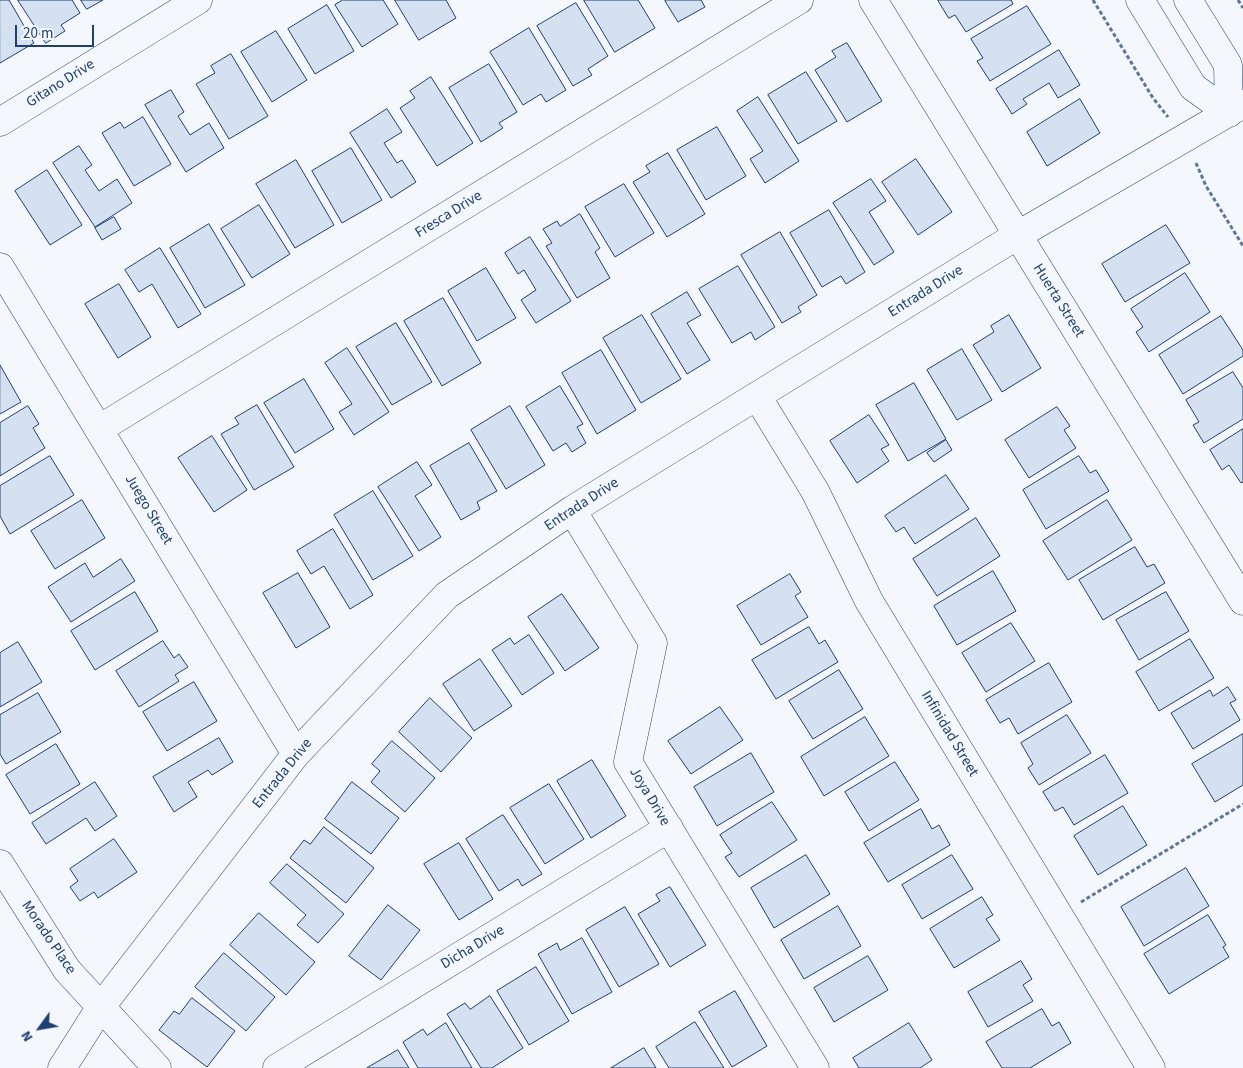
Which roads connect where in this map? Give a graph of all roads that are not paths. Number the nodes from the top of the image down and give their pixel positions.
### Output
1 (198, 0) edge
2 (799, 0) edge
3 (873, 0) edge
4 (1140, 0) edge
5 (1188, 0) edge
6 (1236, 108) edge
7 (0, 122) edge
8 (1018, 235) junction
9 (0, 267) edge
10 (757, 396) junction
11 (99, 429) junction
12 (572, 510) junction
13 (1243, 601) edge
14 (296, 754) junction
15 (669, 828) junction
16 (0, 864) edge
17 (100, 1008) junction
18 (812, 1067) edge
19 (62, 1068) edge
20 (157, 1068) edge
21 (277, 1068) edge
22 (1151, 1068) edge

1 - 7 street, Gitano Drive
2 - 11 street, Fresca Drive
3 - 8 street, Huerta Street
4 - 6 street
5 - 6 street
6 - 8 street, Entrada Drive
8 - 10 street, Entrada Drive
8 - 13 street, Huerta Street
9 - 11 street, Juego Street
10 - 12 street, Entrada Drive
10 - 22 street, Infinidad Street
11 - 14 street, Juego Street
12 - 14 street, Entrada Drive
12 - 15 street, Joya Drive
14 - 17 street, Entrada Drive
15 - 18 street, Joya Drive
15 - 21 street, Dicha Drive
16 - 17 street, Morado Place
17 - 19 street, Entrada Drive
17 - 20 street

